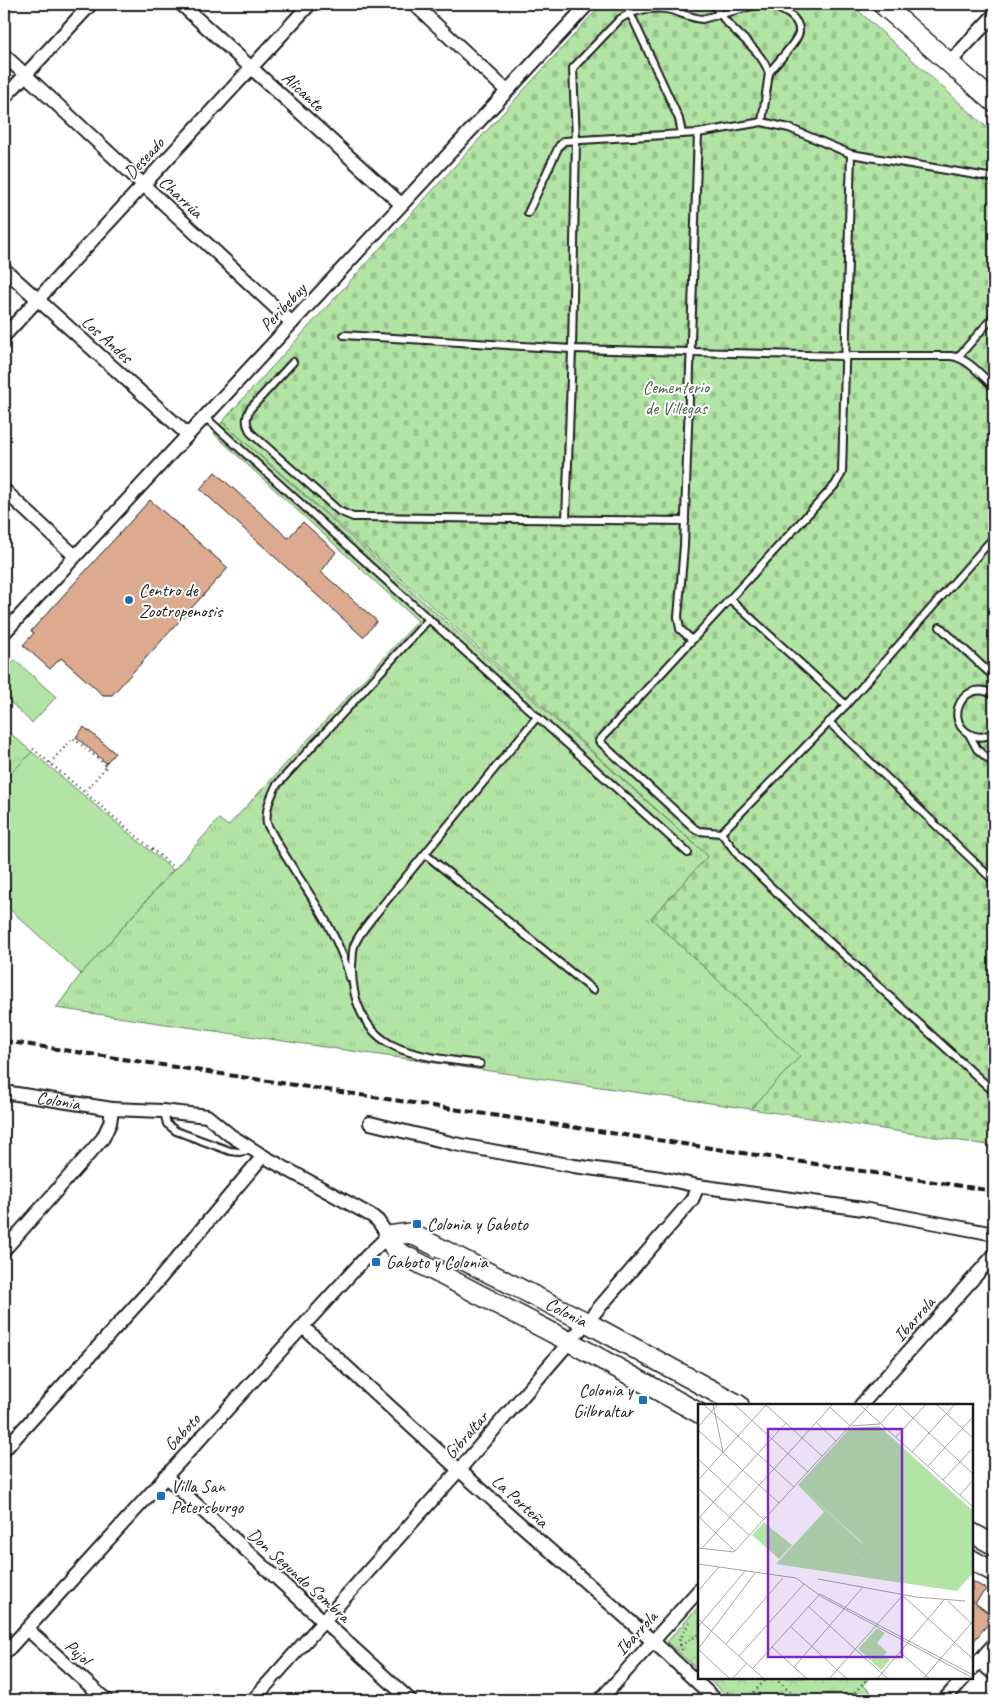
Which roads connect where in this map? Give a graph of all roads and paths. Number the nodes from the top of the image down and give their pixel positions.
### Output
1 (91, 4) edge
2 (181, 4) edge
3 (310, 4) edge
4 (414, 4) edge
5 (588, 4) edge
6 (714, 4) edge
7 (760, 4) edge
8 (765, 4) edge
9 (882, 4) edge
10 (629, 13) junction
11 (719, 14) junction
12 (994, 15) edge
13 (4, 55) edge
14 (950, 62) junction
15 (251, 68) junction
16 (768, 73) junction
17 (25, 75) junction
18 (507, 91) junction
19 (4, 98) edge
20 (994, 102) edge
21 (762, 122) junction
22 (698, 133) junction
23 (682, 134) junction
24 (576, 140) junction
25 (851, 154) junction
26 (994, 178) edge
27 (142, 185) junction
28 (401, 204) junction
29 (528, 213) dead end
30 (4, 269) edge
31 (36, 299) junction
32 (994, 316) edge
33 (292, 323) junction
34 (344, 335) dead end
35 (4, 336) edge
36 (572, 349) junction
37 (691, 353) junction
38 (844, 356) junction
39 (958, 357) junction
40 (293, 362) dead end
41 (994, 387) edge
42 (205, 417) junction
43 (188, 435) junction
44 (4, 490) edge
45 (566, 520) junction
46 (684, 521) junction
47 (994, 537) edge
48 (75, 556) junction
49 (730, 599) junction
50 (429, 619) junction
51 (940, 627) dead end
52 (4, 633) edge
53 (692, 640) junction
54 (994, 677) edge
55 (994, 694) edge
56 (846, 705) junction
57 (537, 717) junction
58 (829, 722) junction
59 (994, 732) edge
60 (969, 734) junction
61 (33, 749) dead end
62 (50, 763) junction
63 (994, 764) edge
64 (84, 792) junction
65 (721, 833) junction
66 (688, 853) dead end
67 (425, 854) junction
68 (172, 866) dead end
69 (994, 881) edge
70 (352, 986) junction
71 (592, 990) dead end
72 (480, 1064) dead end
73 (4, 1092) edge
74 (994, 1092) edge
75 (112, 1109) junction
76 (164, 1112) junction
77 (370, 1123) dead end
78 (258, 1153) junction
79 (698, 1186) junction
80 (994, 1234) edge
81 (388, 1236) junction
82 (4, 1250) edge
83 (994, 1255) edge
84 (586, 1322) junction
85 (303, 1326) junction
86 (570, 1342) junction
87 (737, 1404) edge
88 (862, 1404) edge
89 (698, 1411) edge
90 (4, 1450) edge
91 (459, 1470) junction
92 (164, 1476) junction
93 (973, 1534) edge
94 (994, 1545) edge
95 (973, 1561) edge
96 (994, 1572) edge
97 (698, 1591) edge
98 (694, 1616) dead end
99 (323, 1622) junction
100 (27, 1629) junction
101 (698, 1636) edge
102 (652, 1642) junction
103 (680, 1644) junction
104 (994, 1644) edge
105 (684, 1652) dead end
106 (666, 1653) junction
107 (4, 1654) edge
108 (976, 1665) edge
109 (994, 1674) edge
110 (767, 1679) edge
111 (776, 1679) edge
112 (867, 1679) edge
113 (963, 1679) edge
114 (106, 1700) edge
115 (253, 1700) edge
116 (410, 1700) edge
117 (600, 1700) edge
118 (716, 1700) edge
119 (748, 1700) edge
120 (798, 1700) edge
121 (848, 1700) edge
122 (944, 1700) edge

1 - 17 street
2 - 15 street, Alicante
3 - 15 street, Deseado
4 - 18 street
5 - 18 street, Peribebuy
6 - 11 lane
7 - 11 lane
8 - 16 lane
9 - 14 street
10 - 11 lane
10 - 23 lane
10 - 24 lane
11 - 16 lane
12 - 14 street
13 - 17 street, Charrúa
14 - 20 street
15 - 27 street, Deseado
15 - 28 street, Alicante
16 - 21 lane
17 - 19 street
17 - 27 street, Charrúa
18 - 28 street, Peribebuy
21 - 22 lane
21 - 25 lane
22 - 23 lane
22 - 37 lane
23 - 24 lane
24 - 29 lane
24 - 36 lane
25 - 26 lane
25 - 38 lane
27 - 31 street, Deseado
27 - 33 street, Charrúa
28 - 33 street, Peribebuy
30 - 31 street, Los Andes
31 - 35 street, Deseado
31 - 43 street, Los Andes
32 - 39 lane
33 - 42 street, Peribebuy
34 - 36 lane
36 - 37 lane
36 - 45 lane
37 - 38 lane
37 - 46 lane
38 - 39 lane
38 - 49 lane
39 - 41 lane
40 - 45 lane
42 - 43 street, Peribebuy
42 - 50 lane
43 - 48 street, Peribebuy
44 - 48 street
45 - 46 lane
46 - 53 lane
47 - 56 lane
48 - 52 street, Peribebuy
49 - 53 lane
49 - 56 lane
50 - 57 lane
50 - 70 lane
51 - 54 lane
53 - 65 lane
55 - 60 lane
56 - 58 lane
57 - 66 lane
57 - 67 lane
58 - 65 lane
58 - 69 lane
59 - 60 lane
60 - 63 lane
61 - 62 path
62 - 64 path
62 - 64 path
64 - 68 path
65 - 74 lane
67 - 70 lane
67 - 71 lane
70 - 72 lane
73 - 75 street, Colonia
75 - 76 street, Colonia
75 - 82 street
76 - 78 street, Colonia
76 - 78 lane
77 - 79 street
78 - 81 street, Colonia
78 - 90 street
79 - 80 street
79 - 84 street, Gibraltar
81 - 84 street, Colonia
81 - 85 street, Gaboto
81 - 86 street, Colonia
83 - 88 street, Ibarrola
84 - 86 street, Gibraltar
84 - 87 street, Colonia
85 - 91 street, La Porteña
85 - 92 street, Gaboto
86 - 89 street, Colonia
86 - 91 street, Gibraltar
91 - 99 street, Gibraltar
91 - 102 street, La Porteña
92 - 99 street, Don Segundo Sombra
92 - 100 street, Gaboto
93 - 94 street
95 - 96 street
97 - 102 street, Ibarrola
98 - 103 path
99 - 115 street, Gibraltar
99 - 116 street, Don Segundo Sombra
100 - 107 street, Gaboto
100 - 114 street, Pujol
101 - 103 path
102 - 106 street, La Porteña
102 - 117 street, Ibarrola
103 - 105 path
103 - 106 path
104 - 108 street
106 - 118 street, La Porteña
108 - 109 street
110 - 119 path
111 - 120 path
112 - 121 path
113 - 122 street

